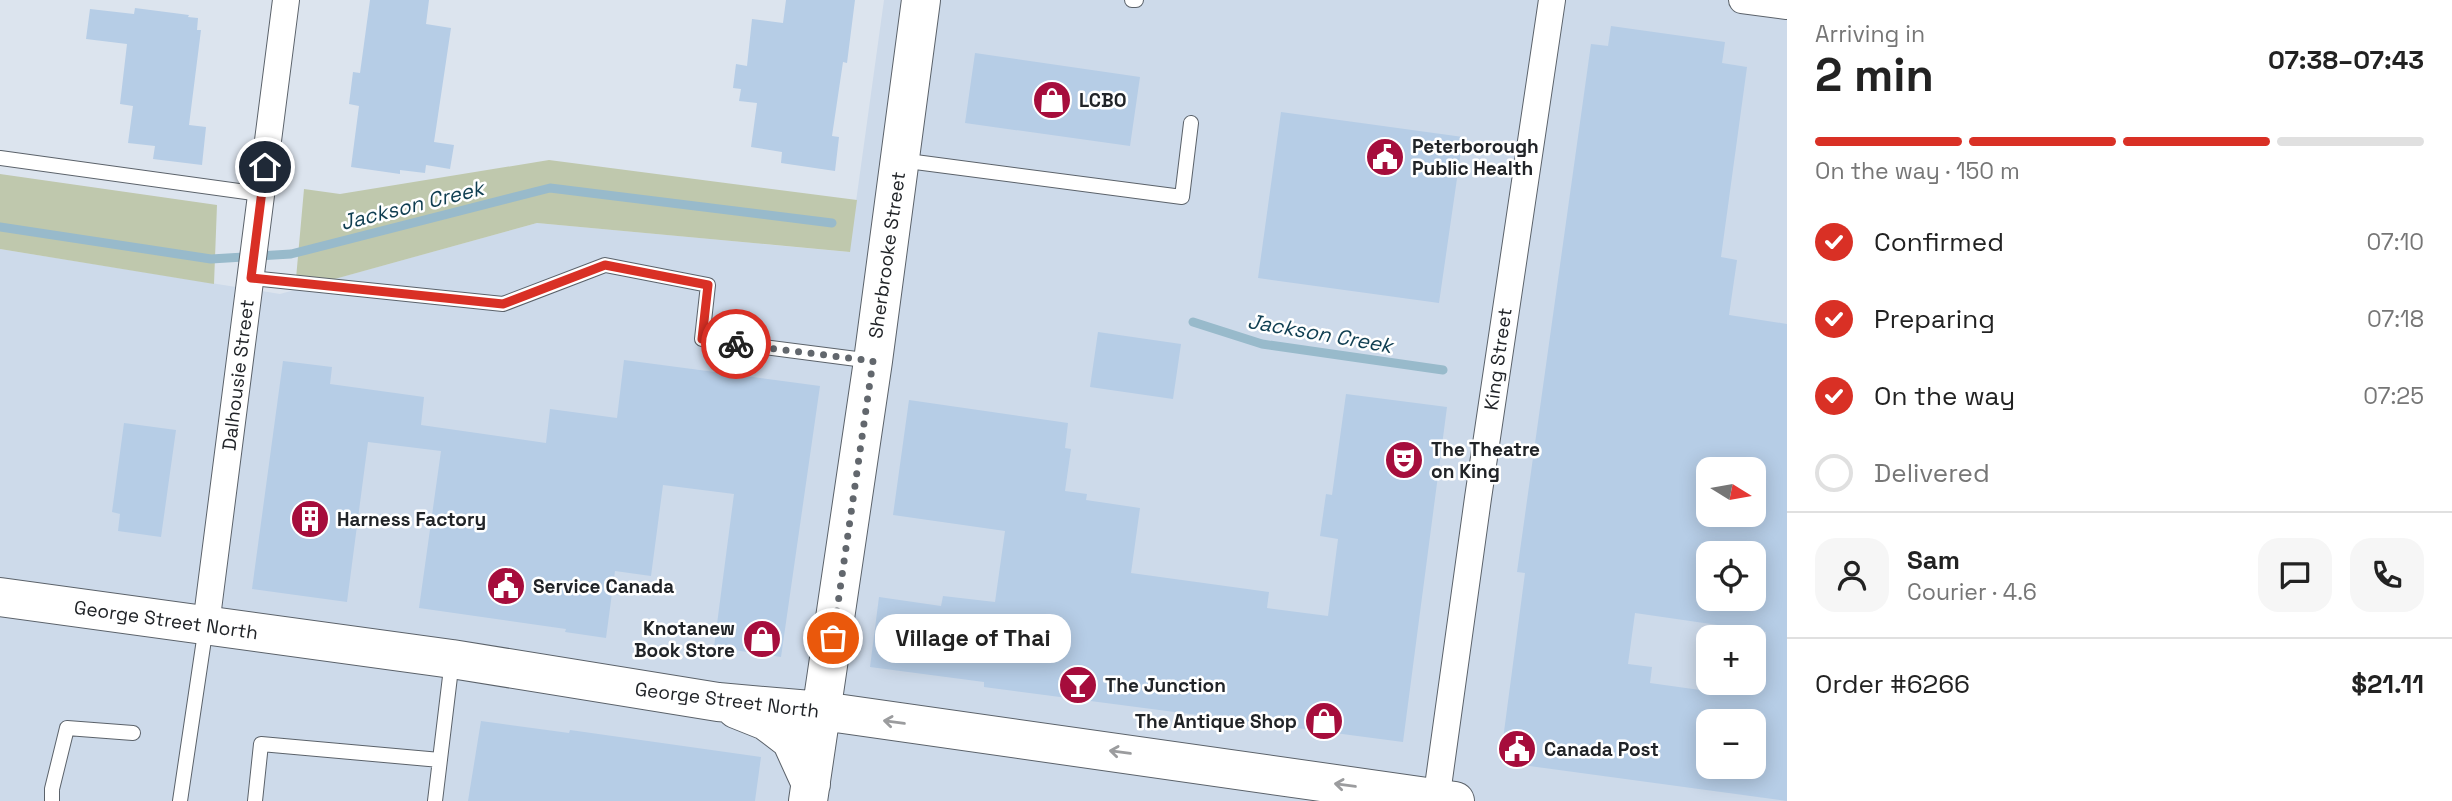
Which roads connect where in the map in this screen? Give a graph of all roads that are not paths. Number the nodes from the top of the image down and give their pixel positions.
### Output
1 (286, 0) edge
2 (921, 0) edge
3 (1552, 0) edge
4 (1742, 0) edge
5 (1787, 6) edge
6 (1191, 122) dead end
7 (0, 158) edge
8 (900, 160) junction
9 (261, 194) junction
10 (250, 283) junction
11 (873, 361) junction
12 (0, 597) edge
13 (206, 625) junction
14 (452, 659) junction
15 (718, 702) junction
16 (822, 711) junction
17 (133, 733) dead end
18 (440, 760) junction
19 (809, 792) edge
20 (1443, 800) edge
21 (52, 801) edge
22 (180, 801) edge
23 (255, 801) edge
24 (435, 801) edge

1 - 9 street, Dalhousie Street
2 - 8 main road, Sherbrooke Street
3 - 20 street, King Street
4 - 5 street
6 - 8 lane
7 - 9 lane
8 - 11 main road, Sherbrooke Street
9 - 10 street, Dalhousie Street
10 - 11 lane
10 - 13 street, Dalhousie Street
11 - 16 main road, Sherbrooke Street
12 - 13 main road, George Street North
13 - 14 main road, George Street North
13 - 22 lane
14 - 15 main road, George Street North
14 - 18 lane
15 - 16 main road, George Street North
15 - 19 main road
16 - 19 main road, Sherbrooke Street
20 -> 16 main road, George Street North
17 - 21 lane
18 - 23 lane
18 - 24 lane

